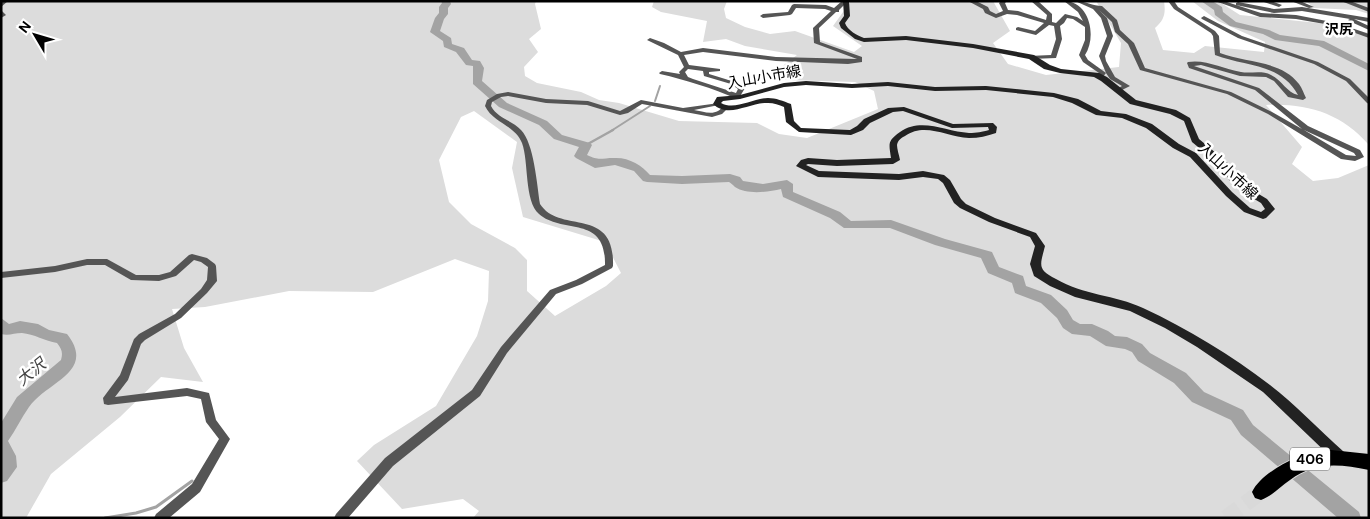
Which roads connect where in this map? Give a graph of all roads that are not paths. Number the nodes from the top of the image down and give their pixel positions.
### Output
1 (5, 1) edge
2 (846, 1) edge
3 (970, 1) edge
4 (1004, 1) edge
5 (1034, 1) edge
6 (1067, 1) edge
7 (1078, 1) edge
8 (1171, 1) edge
9 (1179, 1) edge
10 (1250, 1) edge
11 (1264, 1) edge
12 (1294, 1) edge
13 (1344, 1) edge
14 (1221, 2) edge
15 (1, 5) edge
16 (1095, 8) junction
17 (1281, 8) junction
18 (1270, 10) junction
19 (1369, 10) edge
20 (837, 11) junction
21 (1006, 12) junction
22 (1328, 13) junction
23 (763, 16) dead end
24 (1369, 20) edge
25 (1050, 22) junction
26 (1333, 24) junction
27 (1056, 25) junction
28 (1087, 26) junction
29 (1369, 28) edge
30 (1018, 29) dead end
31 (1369, 36) edge
32 (650, 40) dead end
33 (680, 54) junction
34 (1031, 57) junction
35 (687, 67) junction
36 (706, 70) junction
37 (718, 70) dead end
38 (662, 73) dead end
39 (684, 77) junction
40 (1100, 77) junction
41 (689, 88) dead end
42 (1118, 90) junction
43 (737, 97) junction
44 (1369, 102) edge
45 (720, 104) junction
46 (1, 275) edge
47 (1339, 456) junction
48 (1369, 462) edge
49 (1262, 492) tunnel mouth
50 (160, 518) edge
51 (340, 518) edge

1 - 15 street
2 - 20 street
2 - 34 main road, 入山小市線
3 - 21 street
4 - 21 street
5 - 25 street
6 - 28 street
7 - 16 street
8 - 16 street
9 - 44 street
10 - 18 street
11 - 17 street
12 - 22 street
13 - 19 street
14 - 18 street
14 - 26 street
16 - 42 street
17 - 18 street
17 - 22 street
17 - 26 street
20 - 23 street
20 - 33 street
21 - 25 street
22 - 24 street
22 - 29 street
25 - 27 street
25 - 30 street
26 - 31 street
27 - 28 street
27 - 34 street
28 - 40 street
32 - 33 street
33 - 35 street
34 - 40 main road, 入山小市線
35 - 36 street
35 - 39 street
36 - 37 street
36 - 43 street
38 - 39 street
39 - 43 street
40 - 42 main road, 入山小市線
41 - 45 street
42 - 43 main road, 入山小市線
43 - 45 main road, 入山小市線
45 - 47 main road, 入山小市線 / 406
45 - 51 street
46 - 50 street
47 - 48 highway, 406
47 - 49 highway, 406

